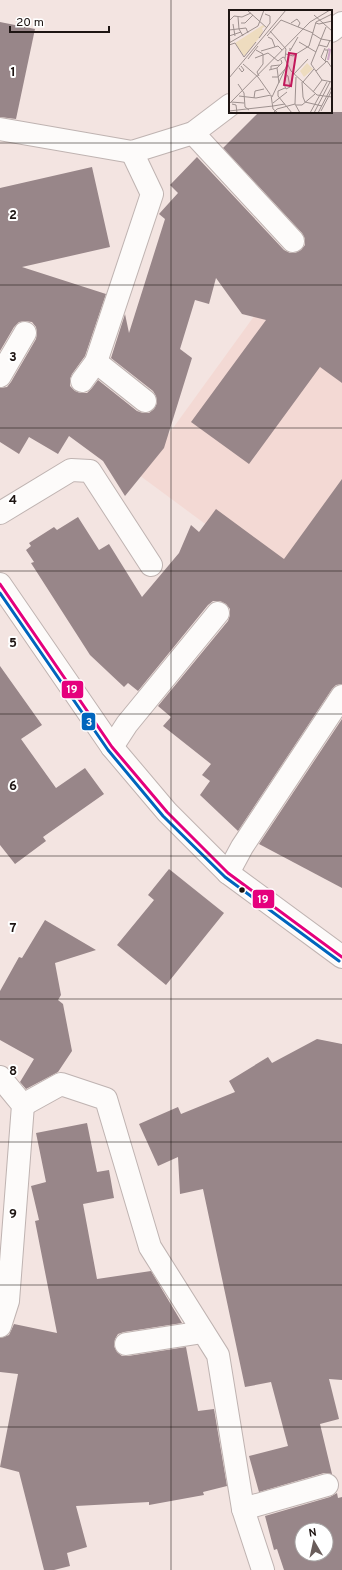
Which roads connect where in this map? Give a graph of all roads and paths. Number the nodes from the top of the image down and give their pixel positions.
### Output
1 (342, 23) edge
2 (332, 30) edge
3 (229, 106) edge
4 (0, 129) edge
5 (192, 133) junction
6 (132, 152) junction
7 (293, 241) dead end
8 (24, 333) dead end
9 (96, 362) junction
10 (0, 376) edge
11 (82, 381) dead end
12 (145, 401) dead end
13 (0, 513) edge
14 (151, 565) dead end
15 (1, 587) edge
16 (218, 613) dead end
17 (342, 696) edge
18 (112, 747) junction
19 (228, 873) junction
20 (341, 954) edge
21 (0, 1077) edge
22 (24, 1105) junction
23 (0, 1326) edge
24 (203, 1332) junction
25 (126, 1344) dead end
26 (327, 1485) dead end
27 (242, 1509) junction
28 (263, 1570) edge

1 - 2 street
3 - 5 street
4 - 6 street
5 - 6 street
5 - 7 street
6 - 9 street
8 - 10 street
9 - 11 street
9 - 12 street
13 - 14 street
15 - 18 street
16 - 18 street
17 - 19 street
18 - 19 street
19 - 20 street
21 - 22 street
22 - 23 street
22 - 24 street
24 - 25 street
24 - 27 street
26 - 27 street
27 - 28 street

